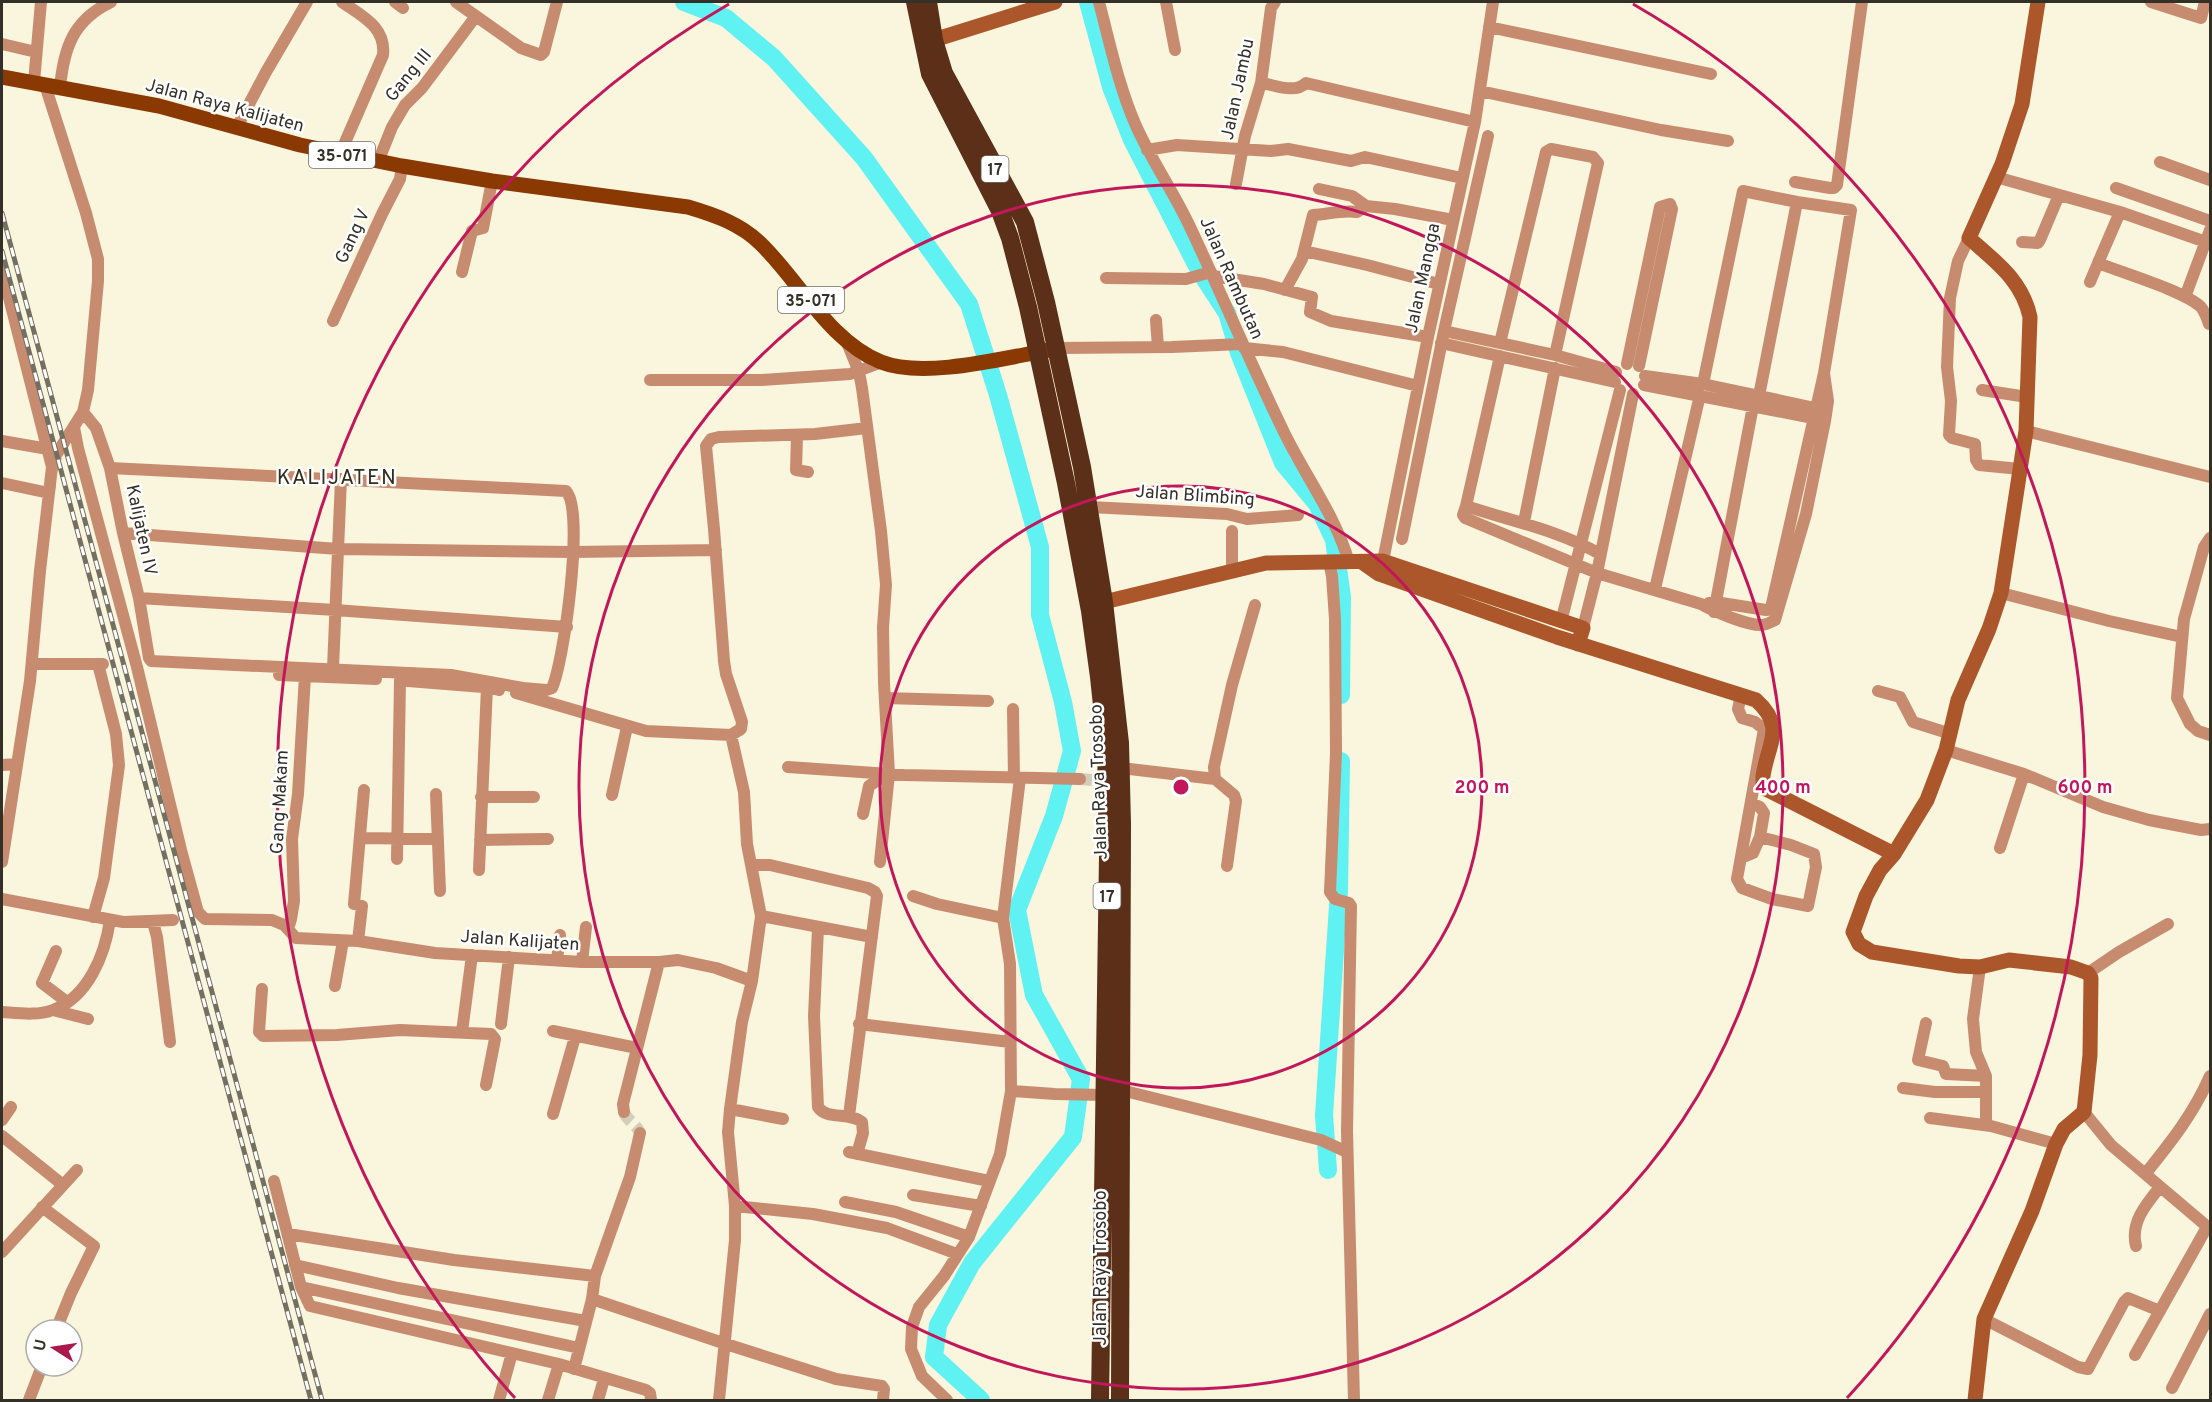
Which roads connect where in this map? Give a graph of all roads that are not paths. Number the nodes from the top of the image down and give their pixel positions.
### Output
1 (42, 2) edge
2 (111, 2) edge
3 (307, 2) edge
4 (342, 2) edge
5 (456, 2) edge
6 (557, 2) edge
7 (915, 2) edge
8 (928, 2) edge
9 (1055, 2) edge
10 (1099, 2) edge
11 (1166, 2) edge
12 (1275, 2) edge
13 (1492, 2) edge
14 (1862, 2) edge
15 (2038, 2) edge
16 (2151, 2) edge
17 (2205, 2) edge
18 (476, 16) junction
19 (1489, 27) junction
20 (928, 42) junction
21 (2, 44) edge
22 (1175, 50) dead end
23 (36, 52) junction
24 (1711, 74) dead end
25 (2, 77) edge
26 (1261, 83) junction
27 (46, 85) junction
28 (1480, 91) junction
29 (1475, 122) junction
30 (237, 127) junction
31 (1488, 136) dead end
32 (1728, 141) dead end
33 (1243, 148) junction
34 (1147, 150) junction
35 (340, 154) junction
36 (378, 162) junction
37 (2160, 162) dead end
38 (402, 166) junction
39 (1996, 177) junction
40 (1462, 178) junction
41 (2211, 180) edge
42 (492, 182) junction
43 (1795, 182) dead end
44 (1236, 184) dead end
45 (2116, 188) dead end
46 (1319, 189) dead end
47 (2059, 195) junction
48 (1797, 202) junction
49 (1366, 206) junction
50 (2120, 212) junction
51 (1453, 220) junction
52 (2211, 221) edge
53 (2208, 236) edge
54 (1969, 238) junction
55 (2022, 242) dead end
56 (1304, 251) junction
57 (2098, 263) junction
58 (2, 270) edge
59 (462, 272) dead end
60 (1207, 275) junction
61 (1106, 278) dead end
62 (2090, 282) dead end
63 (1439, 284) junction
64 (1285, 290) junction
65 (2185, 297) junction
66 (1156, 320) dead end
67 (333, 321) dead end
68 (2209, 324) edge
69 (1444, 331) junction
70 (1428, 337) junction
71 (846, 340) junction
72 (1500, 343) junction
73 (1441, 344) junction
74 (1239, 345) junction
75 (1057, 348) junction
76 (1158, 348) junction
77 (1038, 352) junction
78 (1555, 355) junction
79 (1500, 356) junction
80 (882, 362) junction
81 (1555, 368) junction
82 (859, 372) junction
83 (1639, 373) junction
84 (650, 380) dead end
85 (1617, 381) junction
86 (1418, 386) junction
87 (1702, 389) junction
88 (1982, 390) dead end
89 (1633, 394) junction
90 (2027, 397) junction
91 (1756, 401) junction
92 (1818, 406) junction
93 (82, 412) junction
94 (74, 427) junction
95 (867, 428) junction
96 (2026, 431) junction
97 (797, 435) junction
98 (2, 441) edge
99 (48, 449) junction
100 (110, 468) junction
101 (2020, 469) junction
102 (808, 471) dead end
103 (2211, 477) edge
104 (341, 479) junction
105 (2, 483) edge
106 (49, 493) junction
107 (1466, 506) junction
108 (1090, 507) junction
109 (1298, 515) dead end
110 (1524, 522) junction
111 (1232, 531) dead end
112 (123, 532) junction
113 (2211, 538) edge
114 (1402, 539) dead end
115 (1582, 543) junction
116 (338, 549) junction
117 (716, 550) junction
118 (573, 552) junction
119 (1600, 554) junction
120 (1383, 561) junction
121 (1343, 562) junction
122 (1577, 564) junction
123 (1232, 570) junction
124 (1597, 573) junction
125 (1655, 589) junction
126 (2001, 593) junction
127 (139, 598) junction
128 (1104, 602) junction
129 (1255, 605) dead end
130 (1714, 607) junction
131 (1775, 609) junction
132 (335, 610) junction
133 (567, 627) junction
134 (1583, 628) junction
135 (1559, 630) junction
136 (2182, 637) junction
137 (1578, 644) junction
138 (32, 664) junction
139 (137, 667) junction
140 (333, 668) junction
141 (305, 676) junction
142 (400, 680) junction
143 (487, 687) junction
144 (1878, 691) dead end
145 (1741, 695) junction
146 (885, 698) junction
147 (987, 701) dead end
148 (1013, 709) dead end
149 (627, 727) junction
150 (1951, 734) junction
151 (731, 735) junction
152 (2211, 735) edge
153 (1946, 750) junction
154 (17, 764) junction
155 (2, 765) edge
156 (788, 767) dead end
157 (1121, 768) junction
158 (888, 773) junction
159 (2024, 774) junction
160 (1017, 778) junction
161 (1079, 778) tunnel mouth
162 (1215, 779) junction
163 (364, 790) dead end
164 (436, 794) dead end
165 (612, 795) dead end
166 (481, 797) junction
167 (534, 797) dead end
168 (1752, 803) junction
169 (863, 814) dead end
170 (2209, 830) edge
171 (1760, 837) junction
172 (360, 838) junction
173 (398, 838) junction
174 (437, 839) junction
175 (548, 839) dead end
176 (480, 840) junction
177 (2000, 848) dead end
178 (1894, 854) junction
179 (750, 855) junction
180 (1741, 858) junction
181 (397, 859) dead end
182 (2, 862) edge
183 (880, 862) dead end
184 (1227, 866) dead end
185 (479, 870) dead end
186 (440, 891) dead end
187 (912, 896) dead end
188 (2, 899) edge
189 (1004, 913) junction
190 (761, 916) junction
191 (173, 920) dead end
192 (103, 922) junction
193 (2168, 924) dead end
194 (586, 927) dead end
195 (818, 928) junction
196 (155, 929) junction
197 (288, 929) junction
198 (560, 935) dead end
199 (872, 938) junction
200 (343, 941) junction
201 (358, 941) junction
202 (56, 951) dead end
203 (472, 955) junction
204 (509, 957) junction
205 (557, 960) junction
206 (582, 962) junction
207 (659, 962) junction
208 (1980, 967) junction
209 (2088, 973) junction
210 (752, 981) junction
211 (335, 986) dead end
212 (262, 988) dead end
213 (63, 999) junction
214 (53, 1010) junction
215 (2, 1012) edge
216 (88, 1019) dead end
217 (501, 1023) dead end
218 (1926, 1023) dead end
219 (859, 1024) junction
220 (553, 1031) dead end
221 (462, 1032) junction
222 (575, 1037) junction
223 (170, 1042) dead end
224 (1010, 1042) junction
225 (637, 1048) junction
226 (1986, 1076) junction
227 (2211, 1076) edge
228 (486, 1085) dead end
229 (1903, 1088) dead end
230 (1011, 1090) junction
231 (1985, 1092) junction
232 (1106, 1093) junction
233 (11, 1107) dead end
234 (730, 1109) junction
235 (624, 1112) dead end
236 (2084, 1112) junction
237 (554, 1114) dead end
238 (849, 1116) junction
239 (1930, 1118) dead end
240 (783, 1119) dead end
241 (2, 1120) edge
242 (1986, 1125) junction
243 (639, 1133) dead end
244 (2, 1136) edge
245 (2056, 1144) junction
246 (1347, 1152) junction
247 (77, 1170) dead end
248 (2146, 1173) junction
249 (274, 1181) dead end
250 (989, 1181) junction
251 (63, 1185) junction
252 (2160, 1186) junction
253 (913, 1195) dead end
254 (845, 1202) dead end
255 (735, 1206) junction
256 (981, 1206) junction
257 (42, 1207) junction
258 (2209, 1228) edge
259 (288, 1234) junction
260 (969, 1237) junction
261 (2136, 1246) dead end
262 (2, 1252) edge
263 (957, 1254) junction
264 (295, 1265) junction
265 (595, 1276) junction
266 (301, 1287) junction
267 (592, 1299) junction
268 (2160, 1311) junction
269 (2211, 1314) edge
270 (61, 1318) edge
271 (1984, 1319) junction
272 (586, 1320) junction
273 (726, 1344) junction
274 (579, 1348) junction
275 (512, 1353) junction
276 (2135, 1355) dead end
277 (1121, 1358) junction
278 (1100, 1359) junction
279 (559, 1364) junction
280 (574, 1370) junction
281 (38, 1378) edge
282 (604, 1379) junction
283 (2172, 1388) dead end
284 (29, 1401) edge
285 (499, 1401) edge
286 (548, 1401) edge
287 (598, 1401) edge
288 (651, 1401) edge
289 (719, 1401) edge
290 (884, 1401) edge
291 (947, 1401) edge
292 (1100, 1401) edge
293 (1120, 1401) edge
294 (1354, 1401) edge
295 (1975, 1401) edge

1 - 23 street
2 - 27 street
3 - 30 street
4 - 35 street
5 - 18 street
6 - 18 street
7 - 20 highway, 17
8 - 20 highway, 17
9 - 20 street
10 - 34 street, Jalan Rambutan
11 - 22 street
12 - 26 street, Jalan Jambu
13 - 19 street, Jalan Mangga
14 - 43 street
15 - 39 street
16 - 17 street
18 - 36 street, Gang III
19 - 24 street
19 - 28 street, Jalan Mangga
20 - 75 highway, 17
20 - 77 highway, 17
21 - 23 street
23 - 27 street
25 - 27 main road, Jalan Raya Kalijaten / 35-071
26 - 29 street
26 - 33 street, Jalan Jambu
27 - 30 main road, Jalan Raya Kalijaten / 35-071
27 - 93 street
28 - 29 street, Jalan Mangga
28 - 32 street
29 - 40 street, Jalan Mangga
30 - 35 main road, Jalan Raya Kalijaten / 35-071
31 - 69 street
33 - 34 street
33 - 40 street
33 - 44 street, Jalan Jambu
34 - 60 street, Jalan Rambutan
35 - 36 main road, Jalan Raya Kalijaten / 35-071
36 - 38 main road, Jalan Raya Kalijaten / 35-071
37 - 41 street
38 - 42 main road, Jalan Raya Kalijaten / 35-071
38 - 67 street, Gang V
39 - 47 street
39 - 54 street
40 - 51 street, Jalan Mangga
42 - 59 street
42 - 71 main road, Jalan Raya Kalijaten / 35-071
45 - 52 street
46 - 49 street
47 - 50 street
47 - 55 street
48 - 87 street
48 - 91 street
48 - 92 street
49 - 51 street
49 - 56 street
50 - 53 street
50 - 57 street
51 - 63 street, Jalan Mangga
53 - 65 street
54 - 90 street
54 - 101 street
56 - 63 street
56 - 64 street
57 - 62 street
57 - 65 street
58 - 99 street
60 - 61 street
60 - 64 street
60 - 74 street, Jalan Rambutan
63 - 70 street, Jalan Mangga
64 - 70 street
65 - 68 street
66 - 76 street
69 - 72 street
69 - 73 street
70 - 86 street, Jalan Mangga
71 - 80 main road, 35-071
71 - 82 street
72 - 78 street
72 - 78 street
73 - 79 street
73 - 114 street
74 - 76 street
74 - 86 street
74 - 121 street, Jalan Rambutan
75 - 76 street
75 - 77 main road, 35-071
75 - 108 highway, Jalan Raya Trosobo / 17
77 - 80 main road, 35-071
77 - 232 highway, Jalan Raya Trosobo / 17
78 - 85 street
79 - 81 street
79 - 107 street
80 - 82 street
81 - 85 street
81 - 110 street
82 - 84 street
82 - 95 street
83 - 83 street
83 - 85 street
83 - 87 street
83 - 89 street
85 - 89 street
85 - 115 street
86 - 120 street, Jalan Mangga
87 - 91 street
87 - 125 street
88 - 90 street
89 - 119 street
90 - 96 street
91 - 92 street
91 - 130 street
92 - 131 street
92 - 131 street
93 - 94 street
93 - 100 street, Kalijaten IV
94 - 106 street
94 - 139 street, Jalan Kalijaten
95 - 97 street
95 - 146 street
96 - 101 street
96 - 103 street
97 - 102 street
97 - 117 street
98 - 99 street
99 - 106 street
100 - 104 street
100 - 112 street, Kalijaten IV
101 - 126 street
104 - 116 street
104 - 118 street
105 - 106 street
106 - 138 street
107 - 110 street
107 - 122 street
108 - 109 street, Jalan Blimbing
108 - 128 highway, Jalan Raya Trosobo / 17
110 - 115 street
111 - 123 street
112 - 116 street
112 - 127 street, Kalijaten IV
113 - 136 street
115 - 119 street
115 - 122 street
116 - 118 street
116 - 132 street
117 - 118 street
117 - 151 street
118 - 133 street
119 - 124 street
120 - 121 street
120 - 135 street
121 - 123 street
121 - 135 street
121 - 246 street, Jalan Rambutan
122 - 124 street
122 - 135 street
123 - 128 street
124 - 125 street
124 - 134 street
125 - 130 street
126 - 136 street
126 - 150 street
127 - 132 street
127 - 140 street, Kalijaten IV
128 - 157 highway, Jalan Raya Trosobo / 17
129 - 162 street
130 - 131 street
132 - 133 street
132 - 140 street
133 - 140 street
134 - 135 street
134 - 137 street
135 - 137 street
136 - 152 street
137 - 145 street
138 - 154 street
138 - 192 street
139 - 141 street
139 - 197 street, Jalan Kalijaten
141 - 142 street
141 - 197 street, Gang Makam
142 - 143 street
142 - 173 street
143 - 149 street
143 - 166 street
144 - 150 street
145 - 168 street
145 - 178 street
146 - 147 street
146 - 158 street
148 - 160 street
149 - 151 street
149 - 165 street
150 - 153 street
151 - 179 street
153 - 159 street
153 - 178 street
154 - 155 street
154 - 182 street
156 - 158 street
157 - 162 street
157 - 232 highway, Jalan Raya Trosobo / 17
158 - 160 street
158 - 169 street
158 - 183 street
159 - 170 street
159 - 177 street
160 - 161 street
160 - 189 street
162 - 184 street
163 - 172 street
164 - 174 street
166 - 167 street
166 - 176 street
168 - 171 street
168 - 180 street
171 - 180 street
171 - 180 street
172 - 173 street
172 - 201 street
173 - 174 street
173 - 181 street
174 - 186 street
175 - 176 street
176 - 185 street
178 - 208 street
179 - 190 street
179 - 199 street
187 - 189 street
188 - 192 street
189 - 224 street
190 - 195 street
190 - 210 street
191 - 196 street
192 - 196 street
192 - 213 street
193 - 209 street
194 - 206 street
195 - 199 street
195 - 238 street
196 - 223 street
197 - 200 street, Jalan Kalijaten
198 - 205 street
199 - 219 street
200 - 201 street, Jalan Kalijaten
200 - 211 street
201 - 203 street, Jalan Kalijaten
202 - 213 street
203 - 204 street, Jalan Kalijaten
203 - 221 street
204 - 205 street, Jalan Kalijaten
204 - 217 street
205 - 206 street, Jalan Kalijaten
206 - 207 street, Jalan Kalijaten
207 - 210 street, Jalan Kalijaten
207 - 225 street
208 - 209 street
208 - 226 street
209 - 236 street
210 - 234 street
212 - 221 street
213 - 214 street
214 - 215 street
214 - 216 street
218 - 226 street
219 - 224 street
219 - 238 street
220 - 222 street
221 - 228 street
222 - 225 street
222 - 237 street
224 - 230 street
225 - 235 street
226 - 231 street
227 - 248 street
229 - 231 street
230 - 232 street
230 - 250 street
231 - 242 street
232 - 246 street
232 - 277 highway, Jalan Raya Trosobo / 17
232 - 278 highway, Jalan Raya Trosobo / 17
233 - 241 street
234 - 240 street
234 - 255 street
236 - 245 street
236 - 248 street
238 - 250 street
239 - 242 street
242 - 245 street
243 - 265 street
244 - 251 street
245 - 271 street
246 - 294 street
247 - 251 street
248 - 252 street
249 - 259 street
250 - 256 street
251 - 257 street
252 - 258 street
252 - 261 street
253 - 256 street
254 - 260 street
255 - 263 street
255 - 273 street
256 - 260 street
257 - 262 street
257 - 270 street
258 - 268 street
259 - 264 street
259 - 265 street
260 - 263 street
263 - 291 street
264 - 266 street
264 - 272 street
265 - 267 street
266 - 274 street
266 - 275 street
267 - 272 street
267 - 273 street
268 - 271 street
268 - 276 street
269 - 283 street
271 - 295 street
272 - 274 street
273 - 289 street
273 - 290 street
274 - 280 street
275 - 279 street
275 - 285 street
277 - 278 highway
277 - 293 highway, Jalan Raya Trosobo / 17
278 - 292 highway, Jalan Raya Trosobo / 17
279 - 280 street
279 - 286 street
280 - 282 street
281 - 284 street
282 - 287 street
282 - 288 street

